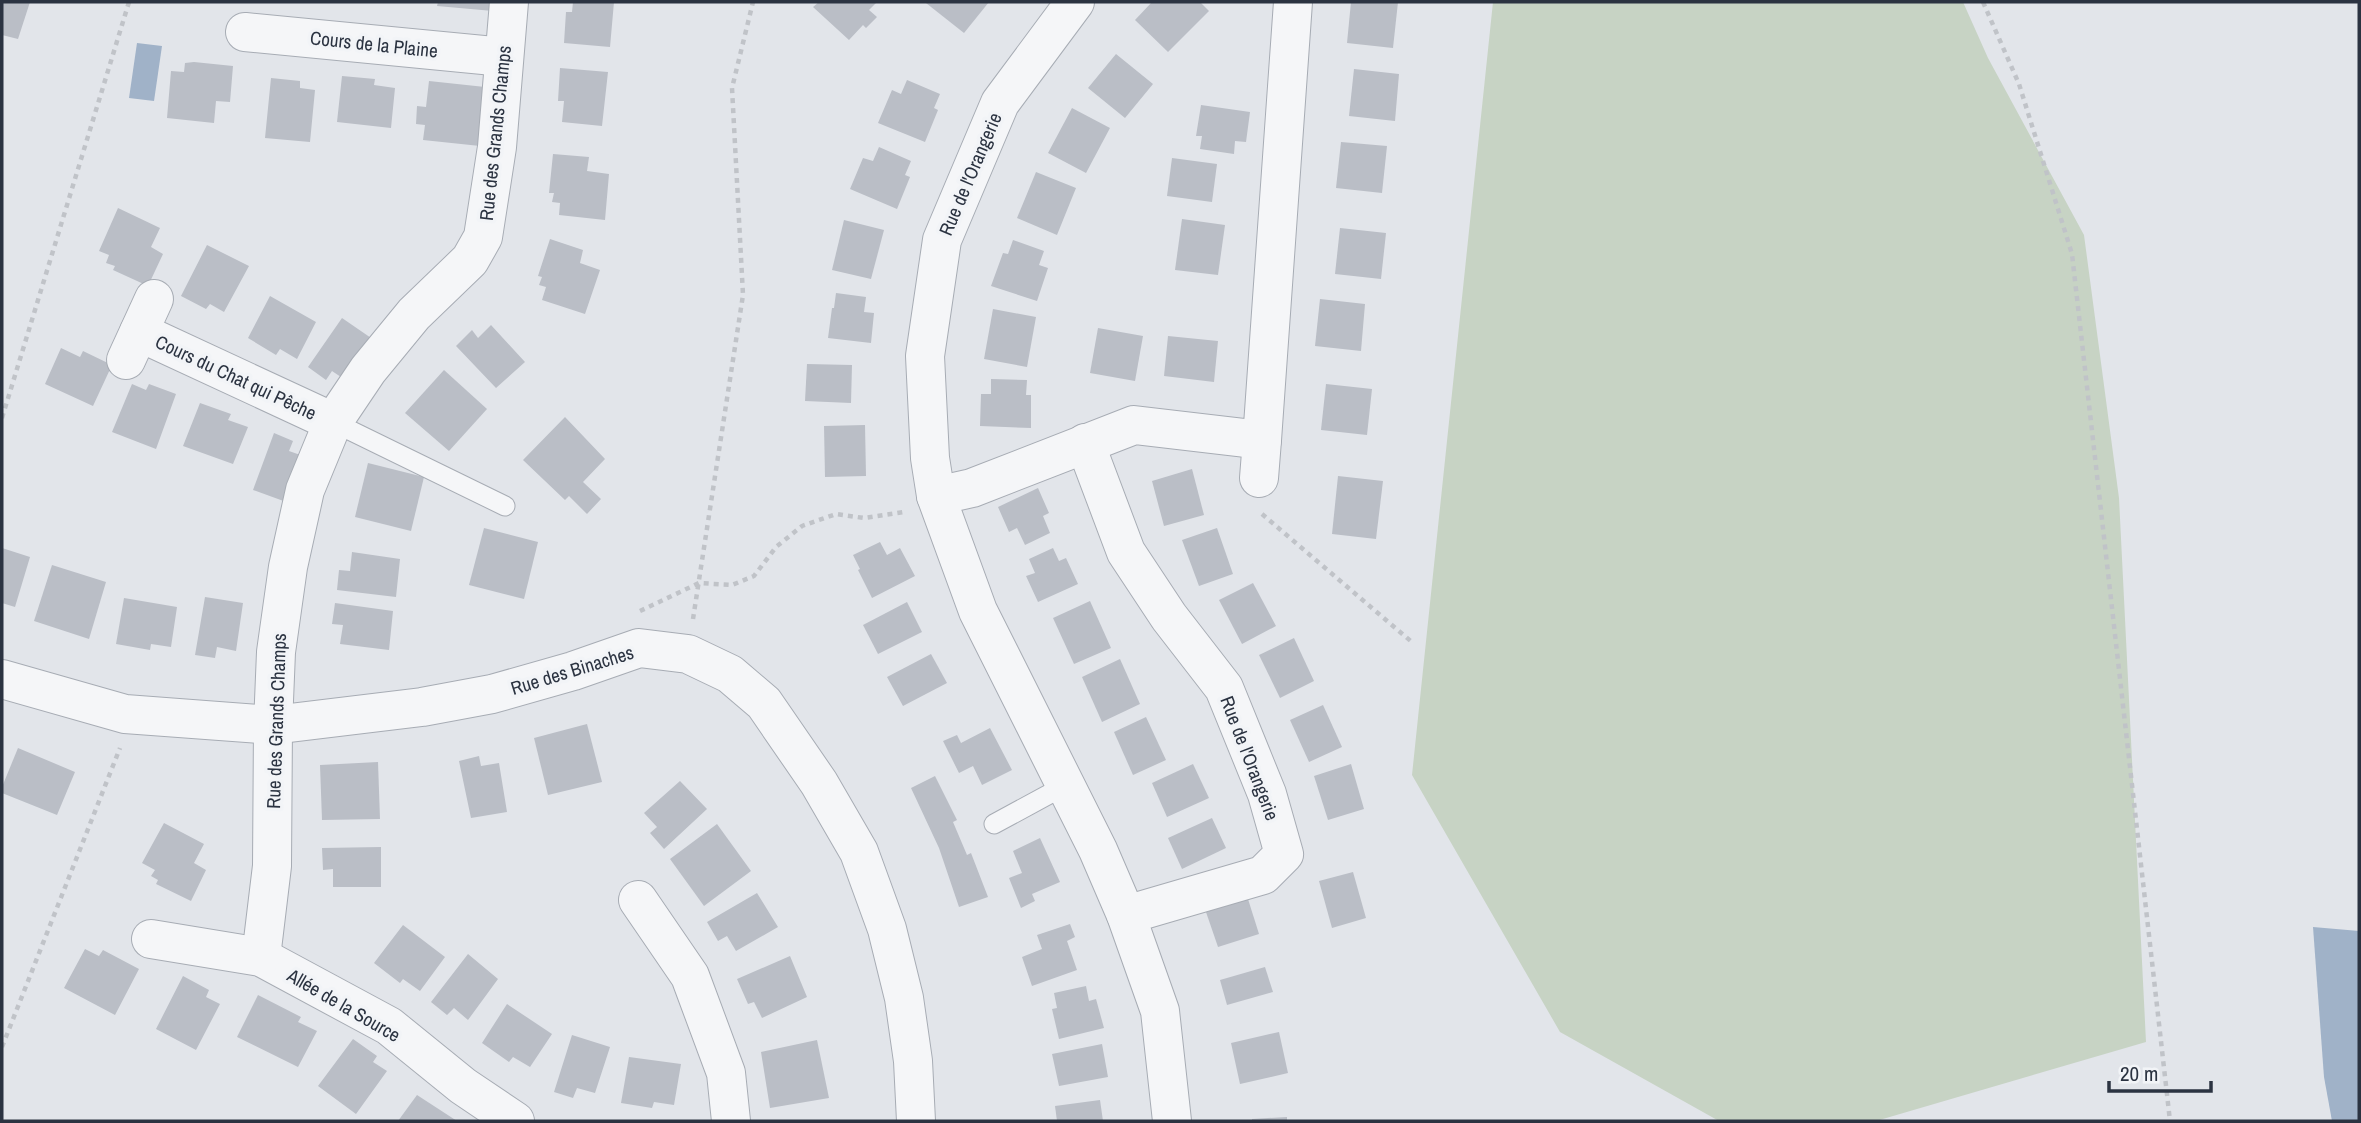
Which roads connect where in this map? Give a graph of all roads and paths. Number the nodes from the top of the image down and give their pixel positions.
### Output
1 (130, 2) edge
2 (509, 2) edge
3 (753, 2) edge
4 (1075, 2) edge
5 (1293, 2) edge
6 (1983, 2) edge
7 (245, 31) edge
8 (504, 57) junction
9 (140, 331) dead end
10 (2, 418) edge
11 (333, 422) junction
12 (1262, 440) junction
13 (1085, 443) junction
14 (1259, 478) joint
15 (936, 496) junction
16 (505, 506) dead end
17 (699, 583) junction
18 (638, 612) dead end
19 (1413, 643) dead end
20 (688, 654) junction
21 (2, 679) edge
22 (125, 714) junction
23 (273, 725) junction
24 (1066, 785) junction
25 (994, 824) dead end
26 (638, 900) dead end
27 (1126, 915) junction
28 (151, 939) dead end
29 (261, 957) junction
30 (2, 1047) edge
31 (515, 1121) edge
32 (731, 1121) edge
33 (916, 1121) edge
34 (1171, 1121) edge
35 (2170, 1121) edge

1 - 10 path
2 - 8 street, Rue des Grands Champs
3 - 17 path
4 - 15 street, Rue de l'Orangerie
5 - 12 street
6 - 35 path
7 - 8 street, Cours de la Plaine
8 - 11 street, Rue des Grands Champs
9 - 11 street, Cours du Chat qui Pêche
11 - 16 lane
11 - 23 street, Rue des Grands Champs
12 - 13 street
12 - 14 street
13 - 15 street
13 - 27 street, Rue de l'Orangerie
14 - 19 path
15 - 17 path
15 - 24 street, Rue de l'Orangerie
17 - 18 path
17 - 20 path
20 - 23 street, Rue des Binaches
20 - 33 street, Rue des Binaches
21 - 22 street, Rue des Binaches
22 - 23 street, Rue des Binaches
22 - 30 path
23 - 29 street, Rue des Grands Champs
24 - 25 lane
24 - 27 street, Rue de l'Orangerie
26 - 32 street
27 - 34 street, Rue de l'Orangerie
28 - 29 street, Allée de la Source
29 - 31 street, Allée de la Source

